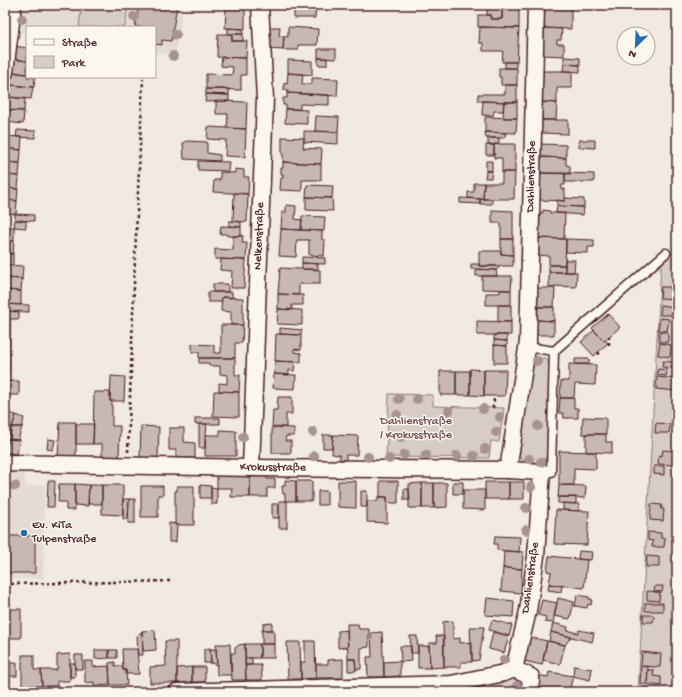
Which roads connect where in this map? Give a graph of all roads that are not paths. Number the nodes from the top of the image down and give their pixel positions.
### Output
1 (14, 5) edge
2 (260, 5) edge
3 (536, 5) edge
4 (5, 72) edge
5 (666, 253) dead end
6 (527, 348) junction
7 (554, 351) junction
8 (5, 463) edge
9 (251, 468) junction
10 (508, 470) junction
11 (545, 477) junction
12 (514, 669) junction
13 (461, 687) edge
14 (177, 692) edge
15 (529, 692) edge

1 - 4 street
2 - 9 street, Nelkenstraße
3 - 6 street, Dahlienstraße
5 - 7 lane
6 - 7 lane
6 - 10 street, Dahlienstraße
7 - 11 lane, Dahlienstraße
8 - 9 street, Krokusstraße
9 - 10 street, Krokusstraße
10 - 11 street, Krokusstraße
11 - 12 street, Dahlienstraße
12 - 13 street
12 - 15 street
13 - 14 street

